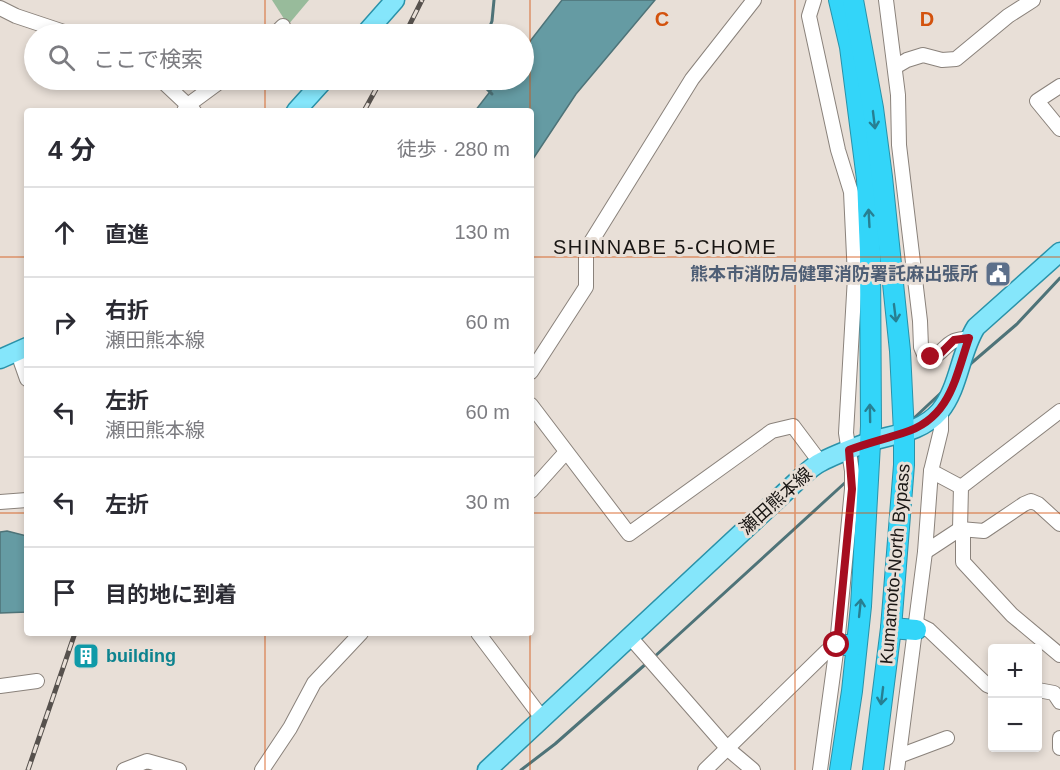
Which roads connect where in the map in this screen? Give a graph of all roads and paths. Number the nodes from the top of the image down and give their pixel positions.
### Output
1 (395, 0) edge
2 (754, 0) edge
3 (814, 0) edge
4 (839, 0) edge
5 (853, 0) edge
6 (886, 0) edge
7 (1032, 0) edge
8 (0, 8) edge
9 (40, 24) edge
10 (374, 24) edge
11 (895, 68) junction
12 (1060, 86) edge
13 (171, 90) edge
14 (211, 90) edge
15 (315, 90) edge
16 (188, 108) edge
17 (190, 108) edge
18 (299, 108) edge
19 (1060, 129) edge
20 (1060, 252) edge
21 (969, 338) junction
22 (24, 354) edge
23 (0, 359) edge
24 (534, 367) edge
25 (534, 409) edge
26 (941, 410) junction
27 (1060, 411) edge
28 (904, 433) junction
29 (870, 442) junction
30 (849, 450) junction
31 (566, 452) junction
32 (820, 462) junction
33 (931, 471) junction
34 (962, 487) junction
35 (534, 488) edge
36 (24, 500) edge
37 (0, 502) edge
38 (1060, 524) edge
39 (961, 529) junction
40 (925, 552) junction
41 (916, 627) junction
42 (891, 628) junction
43 (358, 636) edge
44 (480, 636) edge
45 (630, 637) junction
46 (846, 645) junction
47 (1060, 655) edge
48 (37, 681) dead end
49 (988, 685) edge
50 (0, 686) edge
51 (1042, 691) edge
52 (1060, 702) edge
53 (542, 718) junction
54 (946, 738) dead end
55 (1060, 738) edge
56 (1060, 748) edge
57 (728, 749) junction
58 (898, 763) edge
59 (124, 770) edge
60 (179, 770) edge
61 (262, 770) edge
62 (487, 770) edge
63 (705, 770) edge
64 (753, 770) edge
65 (820, 770) edge
66 (840, 770) edge
67 (873, 770) edge

1 - 10 main road
2 - 24 street
3 - 30 street
29 -> 4 highway, Kumamoto-North Bypass
5 -> 28 highway, Kumamoto-North Bypass
6 - 11 street
7 - 11 street
8 - 9 street
11 - 21 street
12 - 19 street
13 - 16 street
14 - 17 street
15 - 18 main road
20 - 21 main road
21 - 26 main road
22 - 23 main road
25 - 31 street
26 - 28 main road, 瀬田熊本線
26 - 33 street
27 - 34 street
28 - 29 main road, 瀬田熊本線
28 - 42 highway, Kumamoto-North Bypass
29 - 30 main road, 瀬田熊本線
46 -> 29 highway, Kumamoto-North Bypass
30 - 32 main road, 瀬田熊本線
30 - 46 street
31 - 32 street
31 - 35 street
32 - 45 main road, 瀬田熊本線
33 - 34 street
33 - 40 street
34 - 39 street
36 - 37 street
38 - 39 street
39 - 40 street
39 - 47 street
40 - 41 street
41 - 42 highway
41 - 49 street
41 - 58 street
42 -> 67 highway, Kumamoto-North Bypass
43 - 61 street
44 - 53 street
45 - 53 main road, 瀬田熊本線
45 - 57 street
46 - 57 street
46 - 65 street
46 - 66 highway, Kumamoto-North Bypass
48 - 50 street
51 - 52 street
53 - 62 main road, 瀬田熊本線
54 - 58 street
55 - 56 street
57 - 63 street
57 - 64 street
59 - 60 street

